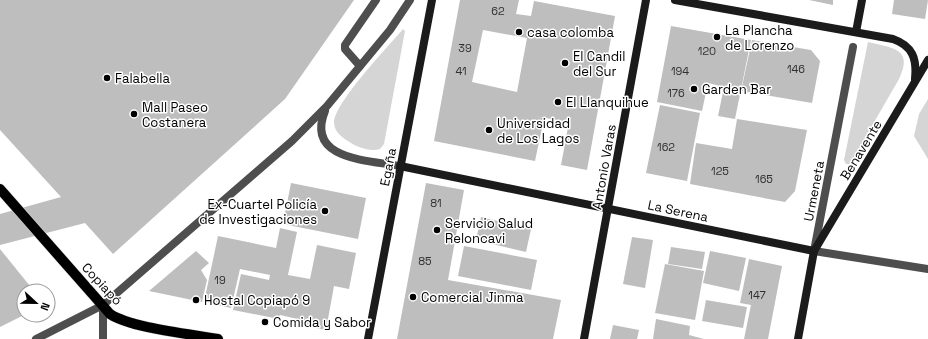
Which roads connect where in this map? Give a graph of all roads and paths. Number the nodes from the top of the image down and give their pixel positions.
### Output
1 (376, 0) edge
2 (410, 0) edge
3 (432, 0) edge
4 (646, 0) edge
5 (676, 0) edge
6 (862, 0) edge
7 (856, 32) junction
8 (853, 47) dead end
9 (928, 60) edge
10 (360, 66) junction
11 (914, 84) junction
12 (327, 106) junction
13 (400, 166) junction
14 (0, 189) edge
15 (608, 209) junction
16 (814, 251) junction
17 (928, 269) edge
18 (103, 305) junction
19 (36, 339) edge
20 (103, 339) edge
21 (218, 339) edge
22 (368, 339) edge
23 (584, 339) edge
24 (798, 339) edge

1 - 10 street
2 - 10 street
3 - 13 main road, Egaña
4 - 15 main road, Antonio Varas
5 - 7 main road
6 - 7 main road
7 - 11 main road
8 - 16 street, Urmeneta
9 - 11 main road, Benavente
10 - 12 street
11 - 16 main road, Benavente
12 - 13 street
12 - 18 street
13 - 15 main road, La Serena
13 - 22 main road, Egaña
14 - 18 main road, Copiapó
15 - 16 main road, La Serena
15 - 23 main road, Antonio Varas
16 - 17 street, La Serena
16 - 24 main road, Urmeneta
18 - 19 street
18 - 20 street
18 - 21 main road, Copiapó

